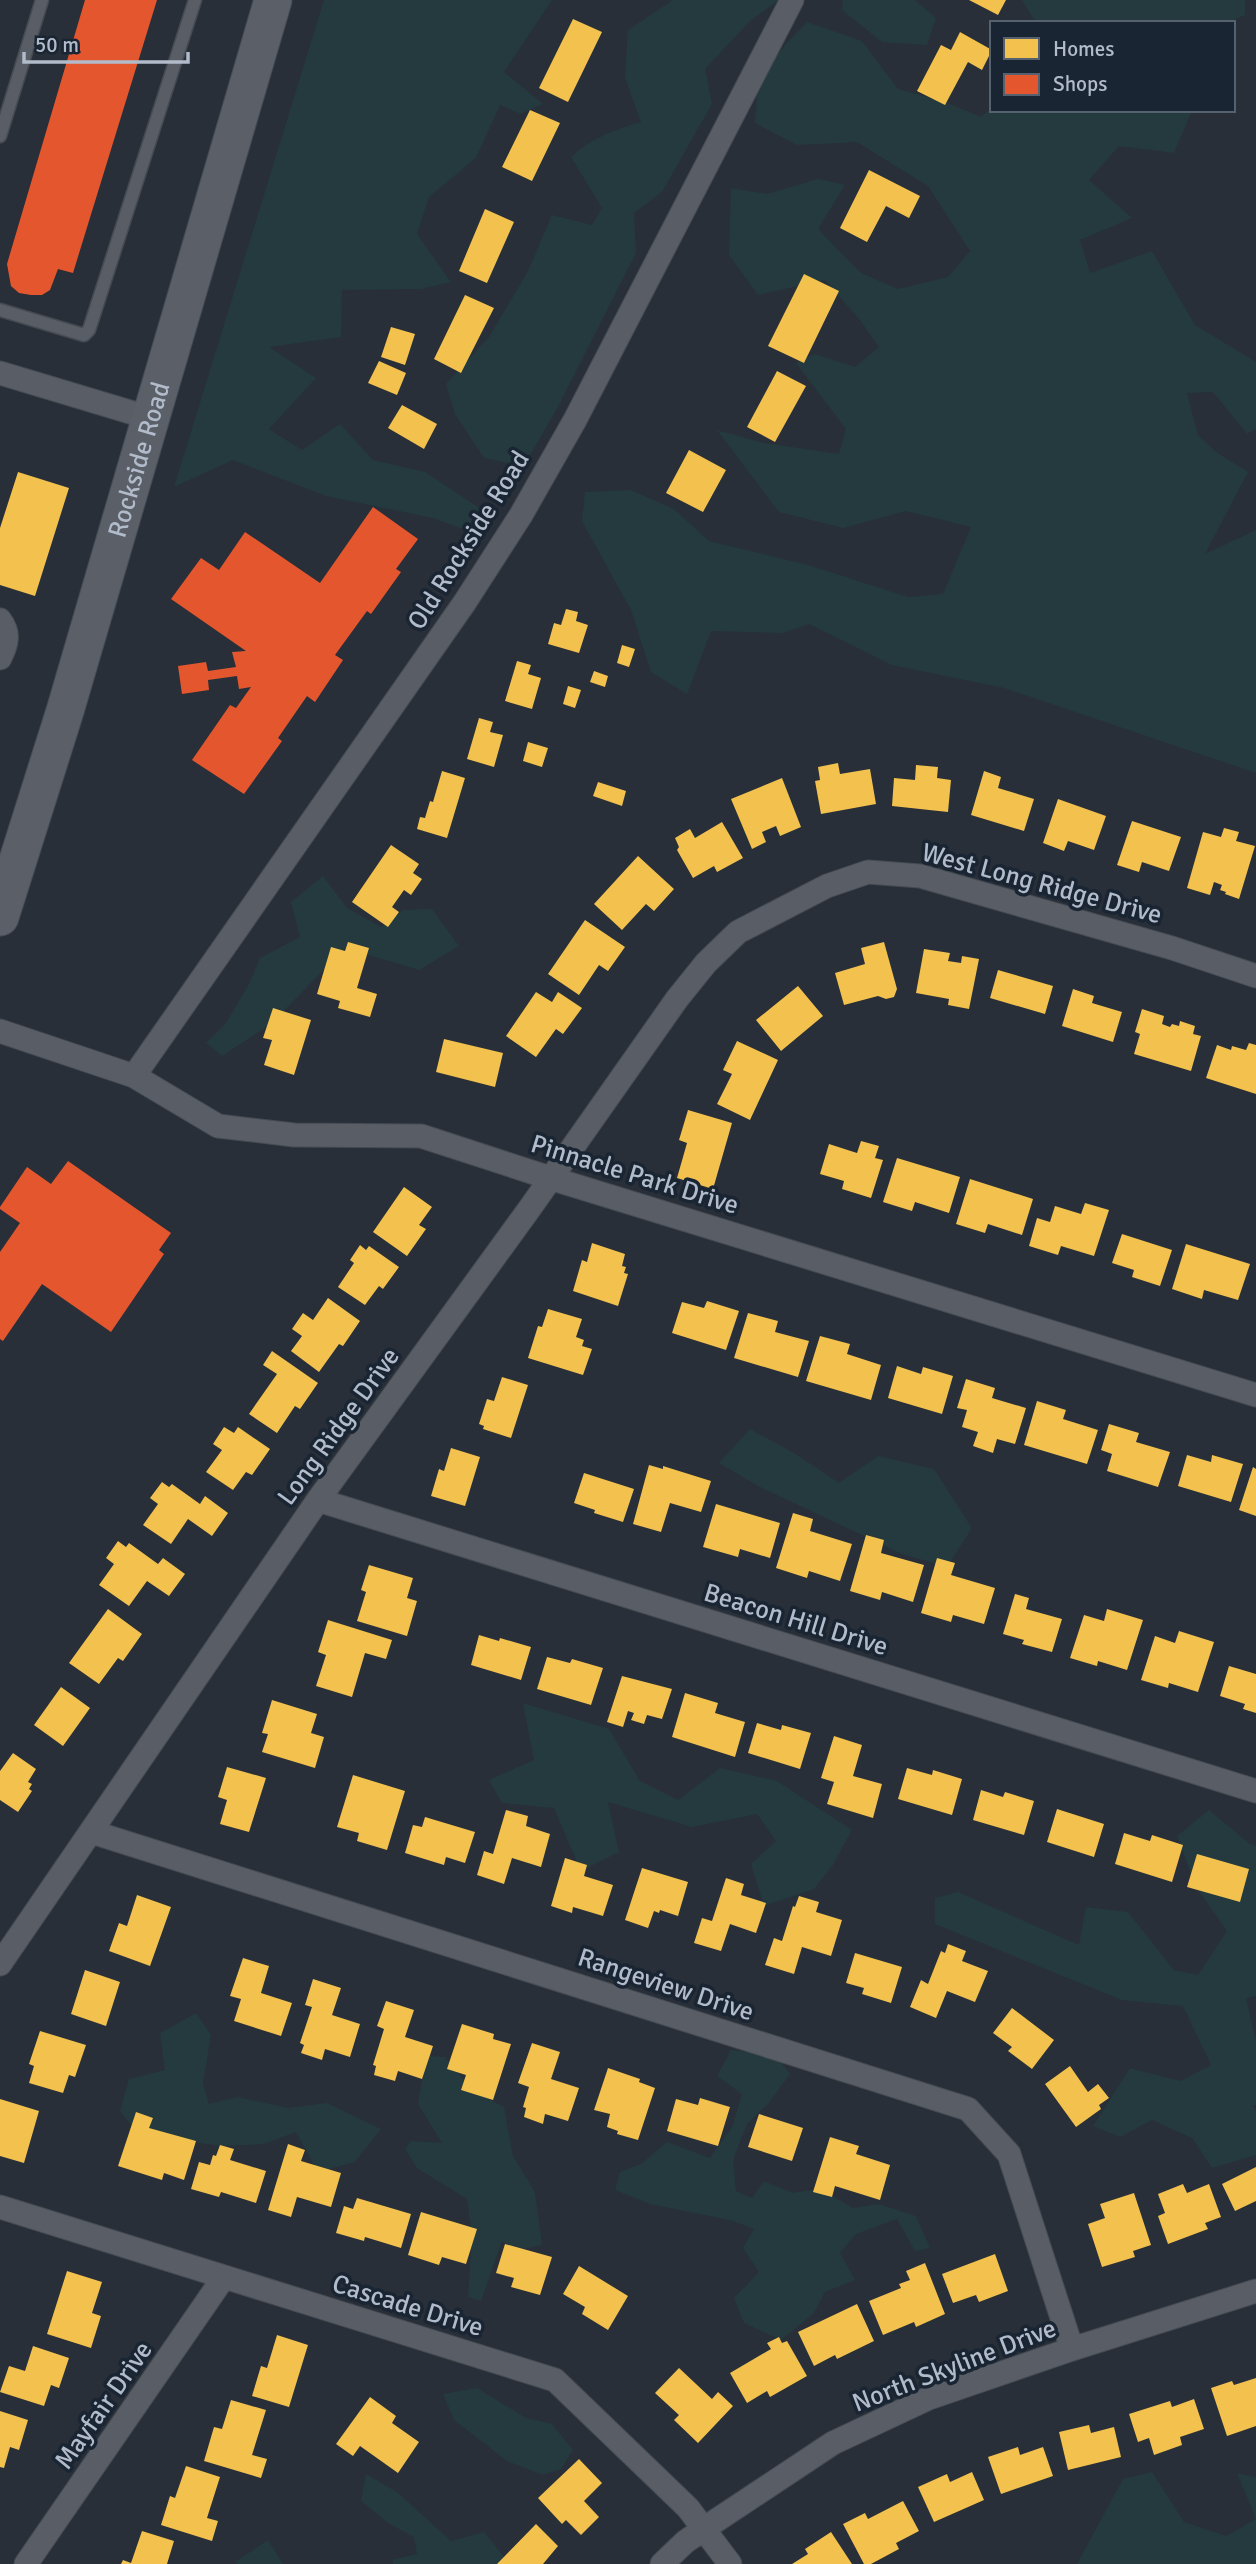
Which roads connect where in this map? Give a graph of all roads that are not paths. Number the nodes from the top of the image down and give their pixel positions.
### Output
1 (42, 0) edge
2 (195, 0) edge
3 (273, 0) edge
4 (792, 0) edge
5 (0, 136) edge
6 (0, 310) edge
7 (0, 373) edge
8 (150, 418) junction
9 (0, 620) edge
10 (0, 658) edge
11 (0, 917) edge
12 (738, 932) joint
13 (1256, 976) edge
14 (0, 1031) edge
15 (134, 1076) junction
16 (550, 1178) junction
17 (1256, 1395) edge
18 (318, 1500) junction
19 (1256, 1791) edge
20 (92, 1832) junction
21 (0, 1964) edge
22 (0, 2207) edge
23 (224, 2277) junction
24 (1256, 2291) edge
25 (1072, 2349) junction
26 (705, 2528) junction
27 (26, 2564) edge
28 (663, 2564) edge
29 (730, 2564) edge

1 - 5 lane
2 - 6 lane
3 - 8 main road, Rockside Road
4 - 15 street, Old Rockside Road
7 - 8 street
8 - 11 main road, Rockside Road
9 - 10 street
12 - 13 street, West Long Ridge Drive
12 - 16 street, Long Ridge Drive
14 - 15 street, Pinnacle Park Drive
15 - 16 street, Pinnacle Park Drive
16 - 17 street, Pinnacle Park Drive
16 - 18 street, Long Ridge Drive
18 - 19 street, Beacon Hill Drive
18 - 20 street, Long Ridge Drive
20 - 21 street, Long Ridge Drive
20 - 25 street, Rangeview Drive
22 - 23 street, Cascade Drive
23 - 26 street, Cascade Drive
23 - 27 street, Mayfair Drive
24 - 25 street, North Skyline Drive
25 - 26 street, North Skyline Drive
26 - 28 street, North Skyline Drive
26 - 29 street, Cascade Drive

